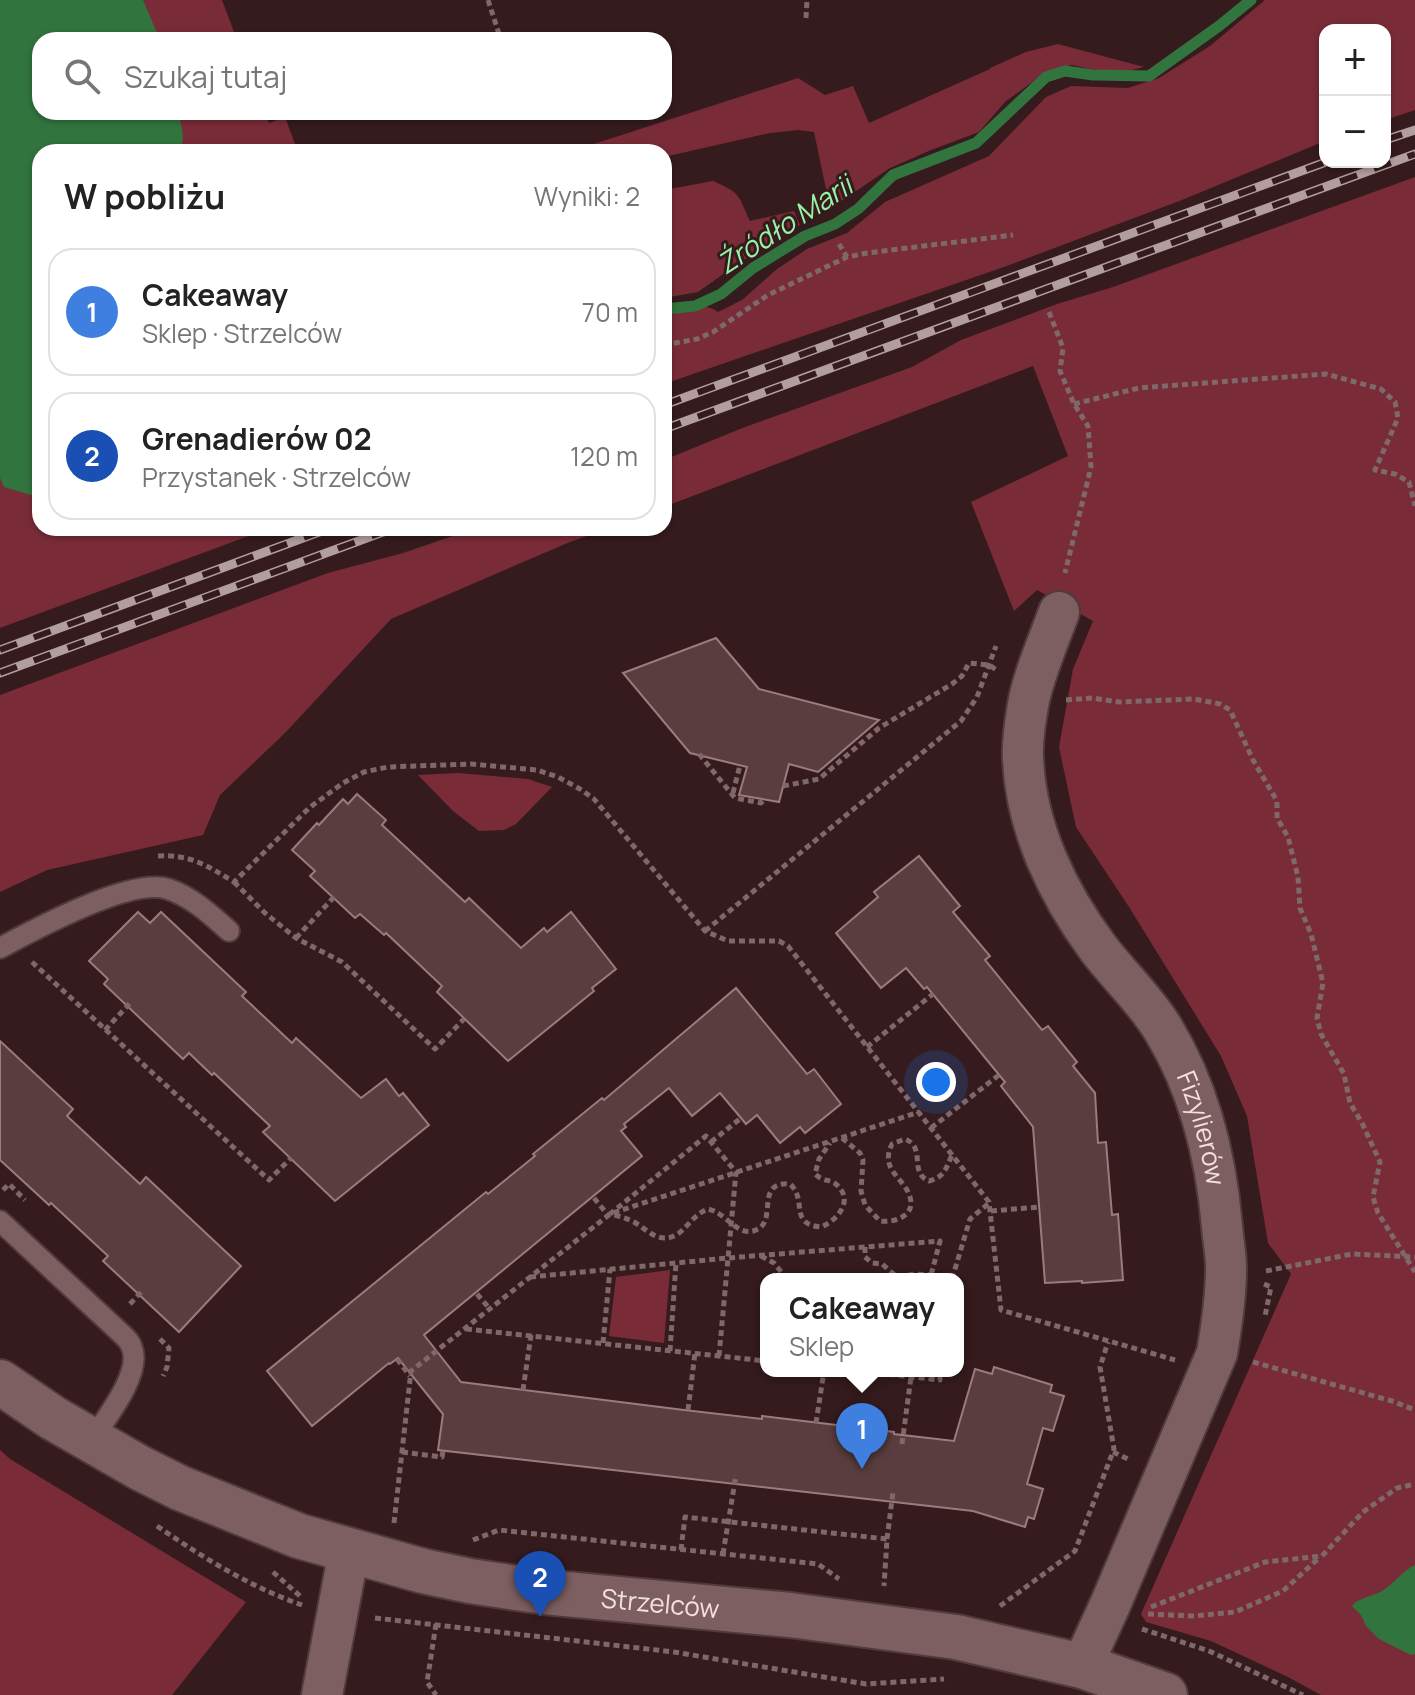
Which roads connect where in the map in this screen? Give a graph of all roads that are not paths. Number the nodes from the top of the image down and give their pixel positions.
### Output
1 (1059, 612) road end
2 (229, 931) dead end
3 (6, 945) edge
4 (0, 1221) edge
5 (0, 1382) edge
6 (92, 1440) junction
7 (349, 1551) junction
8 (1082, 1666) junction
9 (322, 1695) edge
10 (1165, 1695) edge

1 - 8 street, Fizylierów
2 - 3 lane
4 - 6 lane
5 - 6 street, Strzelców
6 - 7 street, Strzelców
7 - 8 street, Strzelców
7 - 9 street
8 - 10 street, Strzelców

